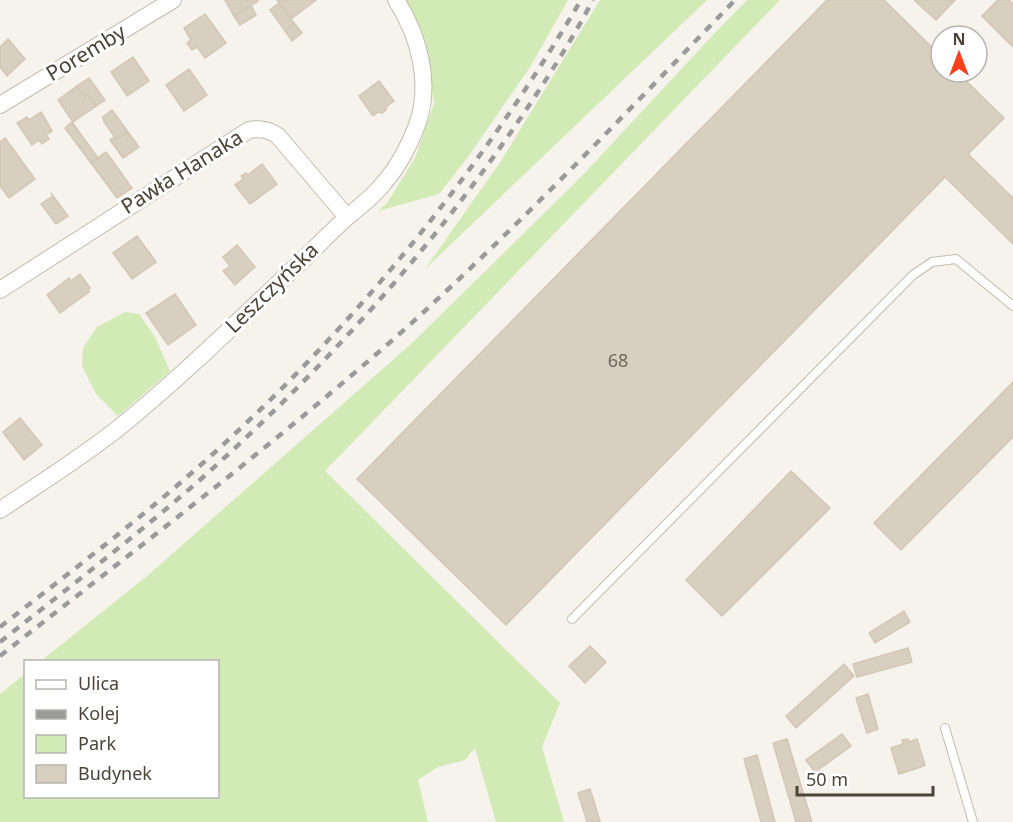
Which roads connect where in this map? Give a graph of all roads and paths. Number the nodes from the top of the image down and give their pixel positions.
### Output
1 (173, 0) edge
2 (396, 0) edge
3 (0, 105) edge
4 (347, 217) junction
5 (0, 290) edge
6 (1013, 306) edge
7 (0, 510) edge
8 (572, 619) dead end
9 (945, 728) dead end
10 (973, 822) edge

1 - 3 street, Poremby
2 - 4 street, Leszczyńska
4 - 5 street, Pawła Hanaka
4 - 7 street, Leszczyńska
6 - 8 lane
9 - 10 lane

